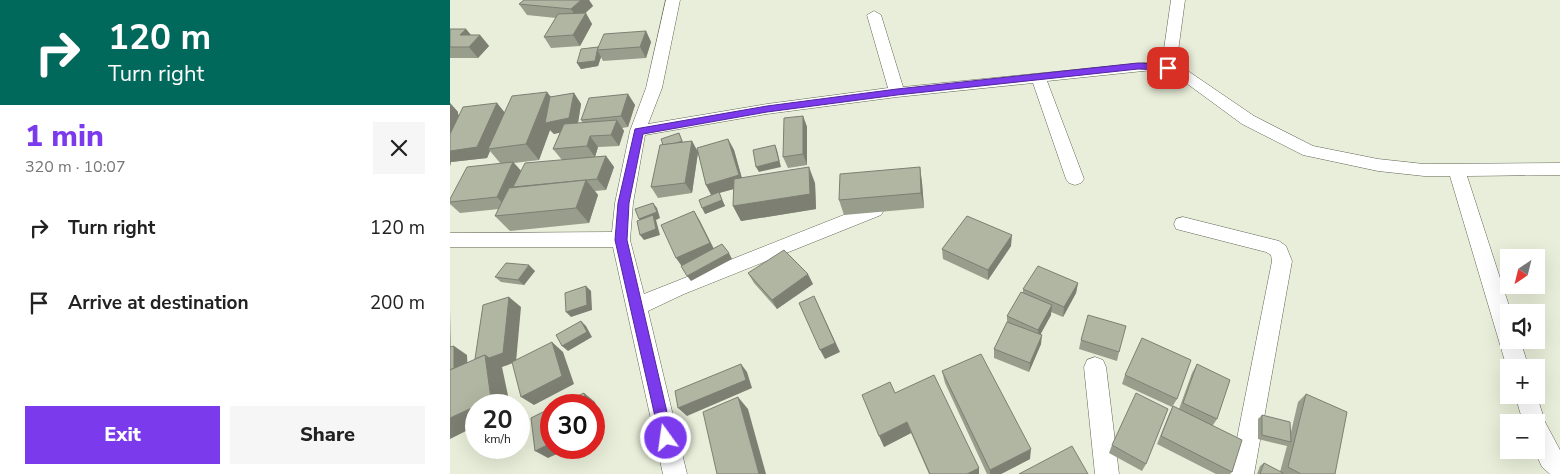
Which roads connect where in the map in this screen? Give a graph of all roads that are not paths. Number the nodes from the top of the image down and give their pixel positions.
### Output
1 (673, 0) edge
2 (1193, 0) edge
3 (1177, 4) edge
4 (874, 15) dead end
5 (1168, 68) junction
6 (1038, 77) junction
7 (897, 92) junction
8 (638, 132) junction
9 (1560, 169) edge
10 (1457, 170) junction
11 (1075, 178) dead end
12 (875, 210) edge
13 (1183, 224) dead end
14 (450, 240) edge
15 (621, 240) junction
16 (636, 307) junction
17 (1500, 310) edge
18 (1094, 367) dead end
19 (1545, 446) edge
20 (1560, 467) edge
21 (675, 474) edge
22 (1107, 474) edge
23 (1242, 474) edge

1 - 8 street
2 - 3 street
3 - 5 street
4 - 7 street
5 - 6 street
5 - 10 street
6 - 7 street
6 - 11 street
7 - 8 street
8 - 15 street
9 - 10 street
10 - 17 street
12 - 16 street
13 - 23 street
14 - 15 street
15 - 16 street
16 - 21 street
18 - 22 street
19 - 20 street

